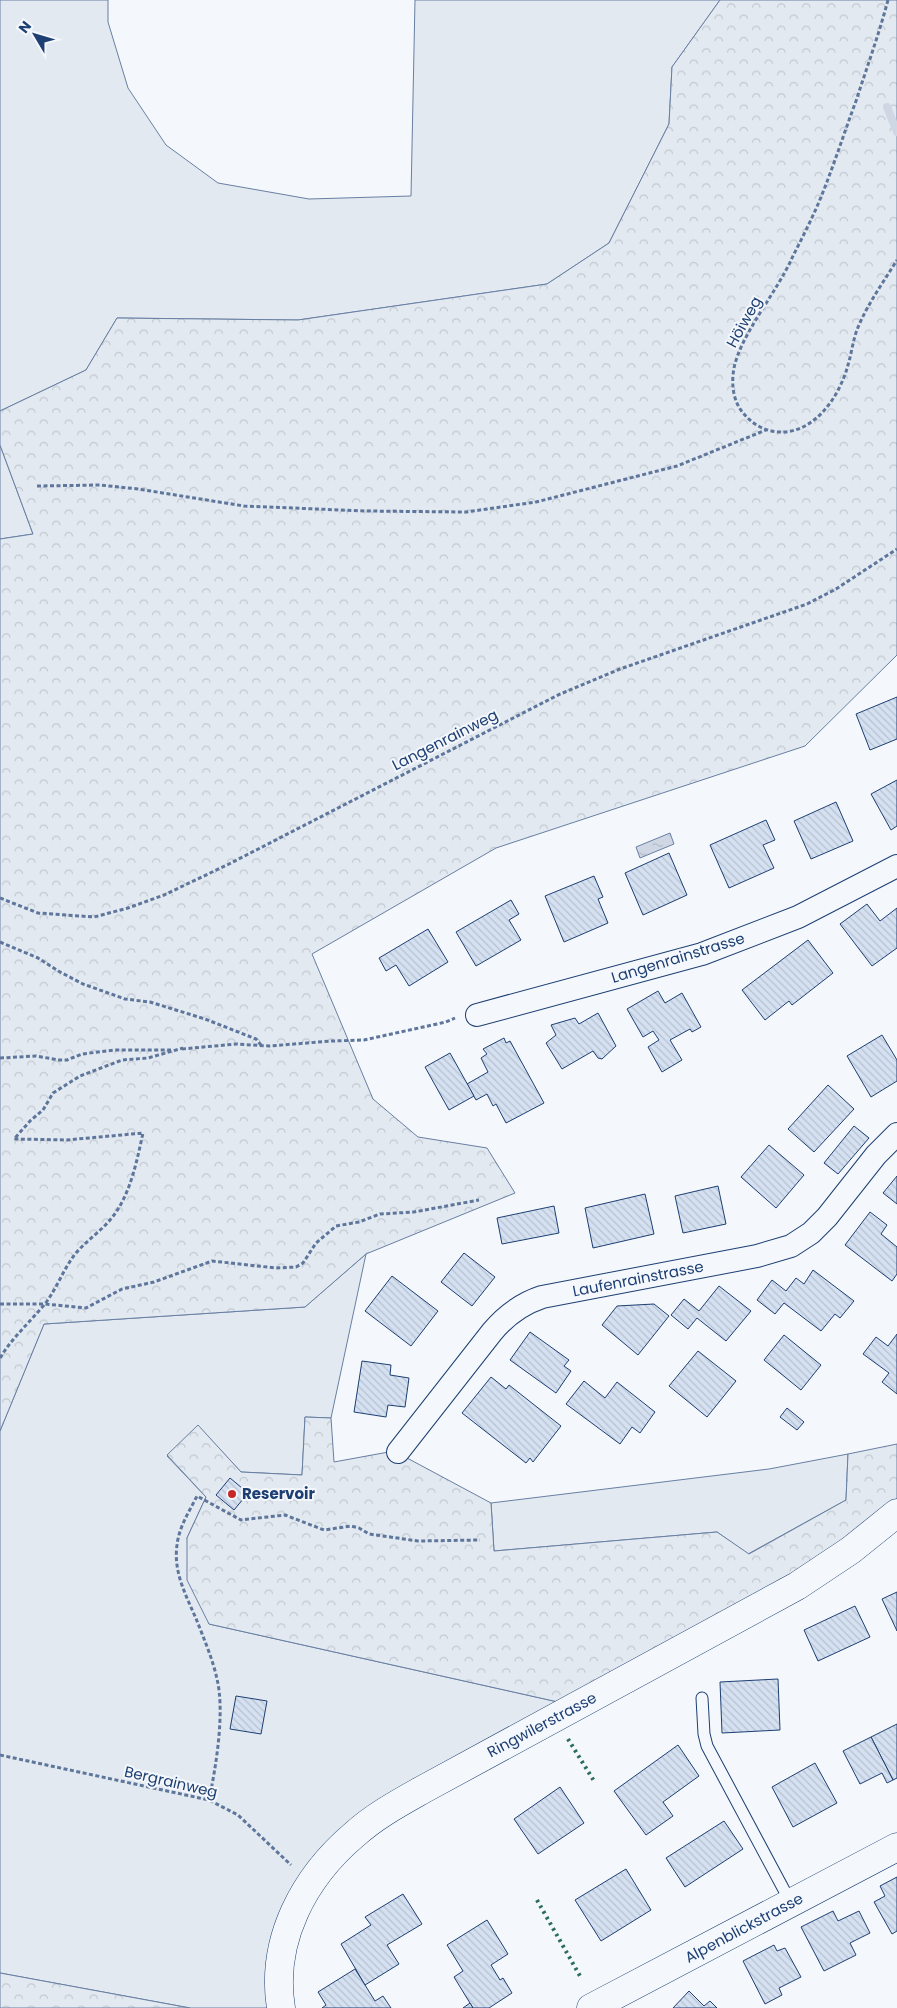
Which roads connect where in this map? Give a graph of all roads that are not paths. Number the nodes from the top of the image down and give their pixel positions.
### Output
1 (897, 866) edge
2 (477, 1015) road end
3 (897, 1134) edge
4 (398, 1452) dead end
5 (897, 1512) edge
6 (702, 1698) dead end
7 (897, 1847) edge
8 (791, 1903) junction
9 (281, 2008) edge
10 (591, 2008) edge

1 - 2 street, Langenrainstrasse
3 - 4 street, Laufenrainstrasse
5 - 9 street, Ringwilerstrasse
6 - 8 lane
7 - 8 street, Alpenblickstrasse
8 - 10 street, Alpenblickstrasse

